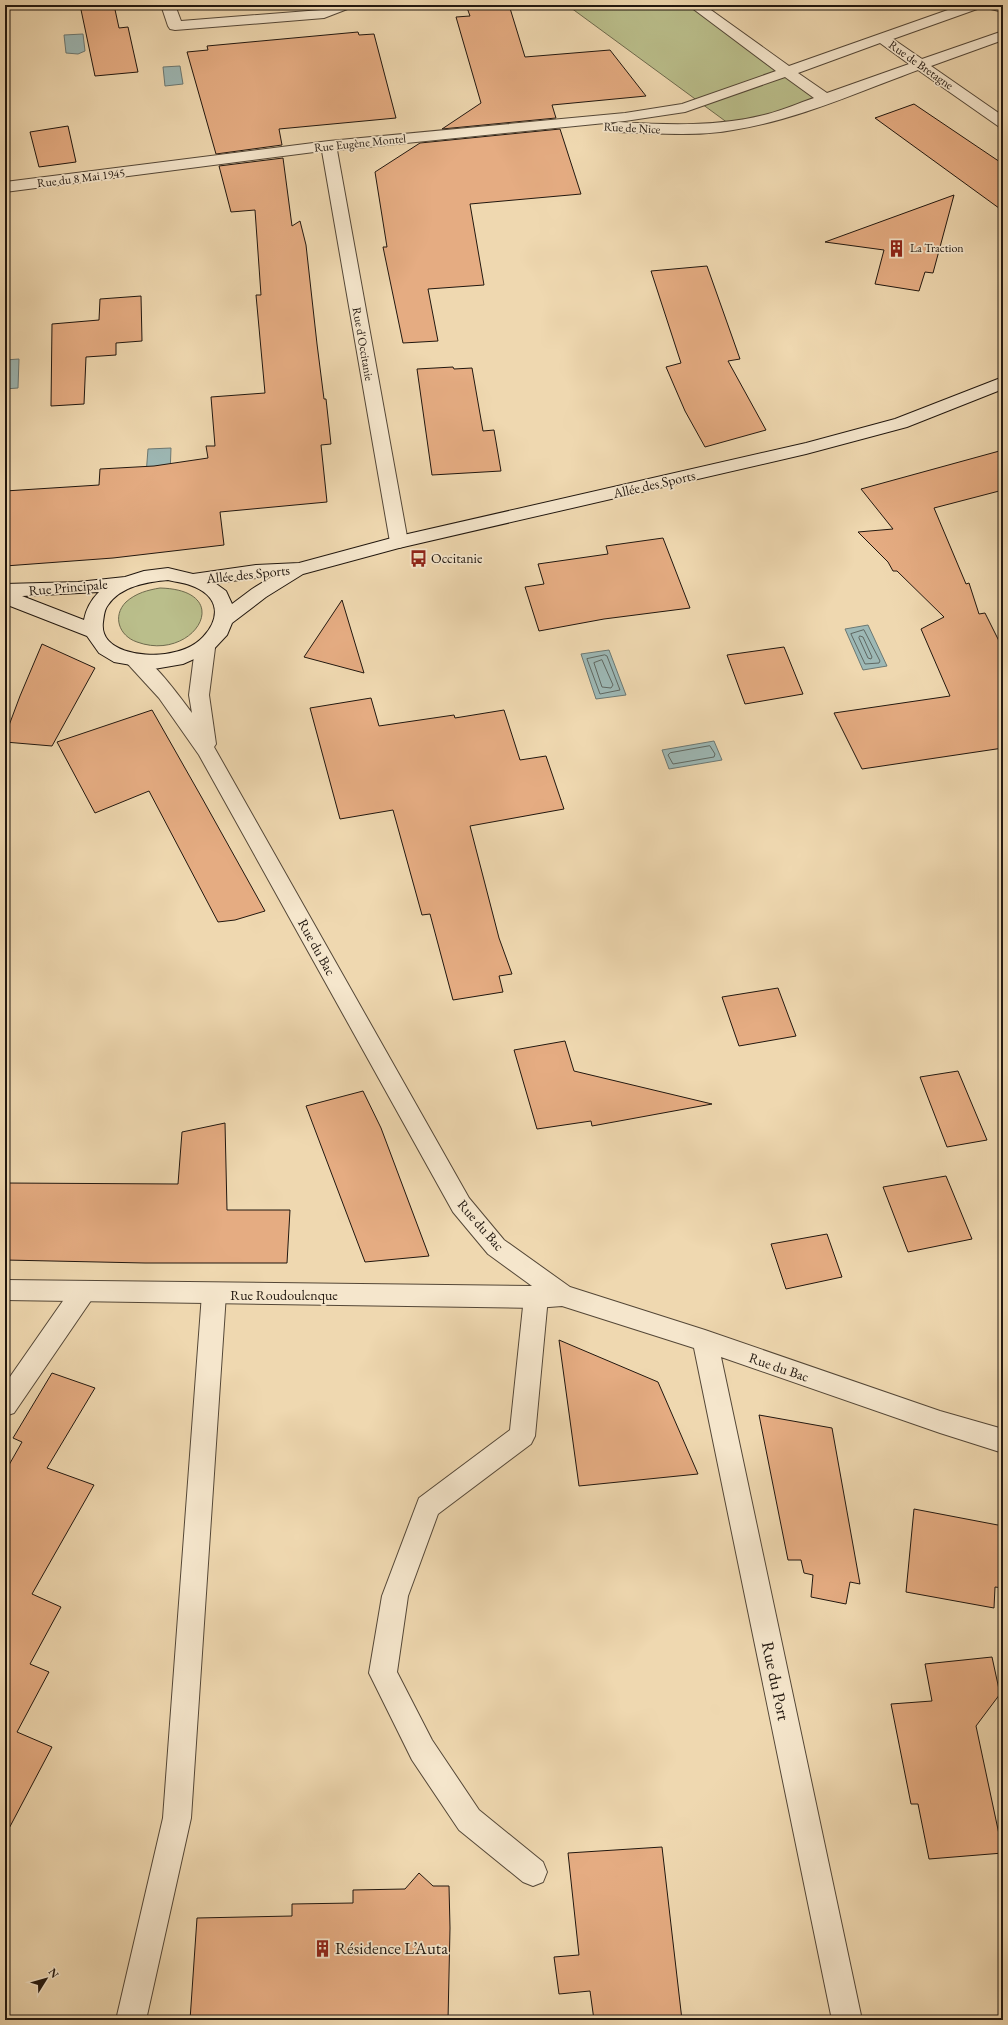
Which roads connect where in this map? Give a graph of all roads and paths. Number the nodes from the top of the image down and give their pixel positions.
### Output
1 (168, 5) edge
2 (345, 5) edge
3 (695, 5) edge
4 (975, 5) edge
5 (992, 5) edge
6 (1003, 8) edge
7 (1003, 35) edge
8 (882, 38) junction
9 (921, 65) junction
10 (787, 72) junction
11 (825, 99) junction
12 (564, 122) junction
13 (1003, 123) edge
14 (329, 146) junction
15 (157, 168) joint
16 (5, 187) edge
17 (1003, 382) edge
18 (399, 542) junction
19 (299, 569) junction
20 (197, 579) junction
21 (132, 580) junction
22 (5, 590) edge
23 (5, 598) edge
24 (225, 619) junction
25 (94, 632) junction
26 (205, 648) junction
27 (136, 662) junction
28 (207, 751) junction
29 (5, 1290) edge
30 (83, 1292) junction
31 (214, 1294) junction
32 (562, 1295) junction
33 (536, 1297) junction
34 (705, 1341) junction
35 (5, 1405) edge
36 (1003, 1441) edge
37 (533, 1872) dead end
38 (131, 2020) edge
39 (847, 2020) edge

1 - 2 street
3 - 10 street
4 - 8 street
5 - 6 street
7 - 9 street, Rue de Nice
8 - 9 street, Rue de Bretagne
8 - 10 street, Rue de Bretagne
9 - 11 street, Rue de Nice
9 - 13 street, Rue de Bretagne
10 - 11 street
10 - 12 street, Rue de Nice
11 - 12 street, Rue de Nice
12 - 14 street, Rue Eugène Montel
14 - 15 street, Rue Eugène Montel
14 - 18 street, Rue d'Occitanie
15 - 16 street, Rue du 8 Mai 1945
17 - 18 street, Allée des Sports
18 - 19 street, Allée des Sports
19 - 20 street, Allée des Sports
19 - 24 street, Allée des Sports
20 - 21 street
20 - 24 street
21 - 22 street, Rue Principale
21 - 25 street
23 - 25 street, Rue Principale
24 - 26 street
25 - 27 street
26 - 27 street
26 - 28 street, Rue du Bac
27 - 28 street, Rue du Bac
28 - 32 street, Rue du Bac
29 - 30 street, Rue Roudoulenque
30 - 31 street, Rue Roudoulenque
30 - 35 street
31 - 33 street, Rue Roudoulenque
31 - 38 street
32 - 33 street, Rue Roudoulenque
32 - 34 street, Rue du Bac
33 - 37 street
34 - 36 street, Rue du Bac
34 - 39 street, Rue du Port

